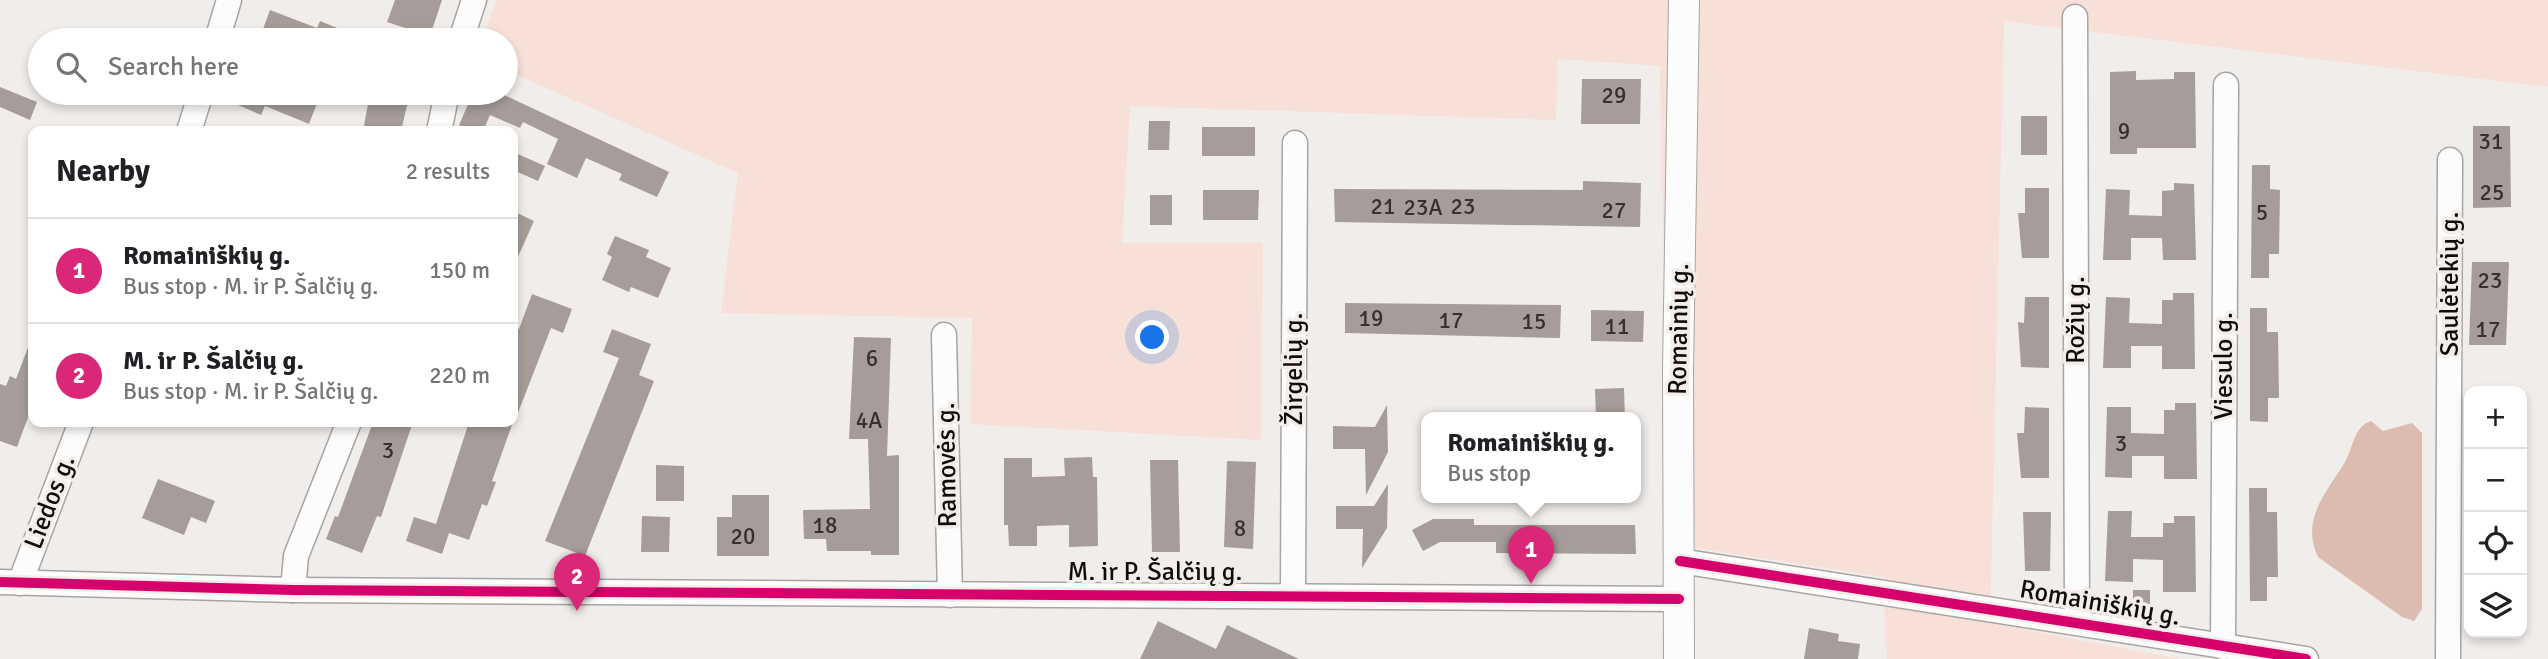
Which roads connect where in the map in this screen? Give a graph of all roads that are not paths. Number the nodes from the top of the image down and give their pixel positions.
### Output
1 (229, 0) edge
2 (474, 0) edge
3 (1684, 0) edge
4 (2075, 17) dead end
5 (221, 28) edge
6 (465, 28) edge
7 (2226, 85) dead end
8 (197, 105) edge
9 (444, 105) edge
10 (191, 126) edge
11 (440, 126) edge
12 (1295, 143) dead end
13 (2450, 160) dead end
14 (944, 335) dead end
15 (79, 427) edge
16 (347, 427) edge
17 (1680, 561) junction
18 (10, 582) edge
19 (293, 590) junction
20 (1293, 594) junction
21 (950, 595) junction
22 (1679, 598) junction
23 (2077, 622) junction
24 (2223, 647) junction
25 (2186, 650) edge
26 (1679, 659) edge
27 (2306, 659) edge
28 (2448, 659) edge

1 - 5 street
2 - 6 street
3 - 17 main road, Romainių g.
4 - 23 street, Rožių g.
7 - 24 street, Viesulo g.
8 - 10 street
9 - 11 street
12 - 20 street, Žirgelių g.
13 - 28 street, Saulėtekių g.
14 - 21 street, Ramovės g.
15 - 18 street, Liedos g.
16 - 19 street
17 - 22 main road, Romainių g.
17 - 23 street, Romainiškių g.
18 - 19 street, M. ir P. Šalčių g.
19 - 21 street, M. ir P. Šalčių g.
20 - 21 street, M. ir P. Šalčių g.
20 - 22 street, M. ir P. Šalčių g.
22 - 26 main road, Romainių g.
23 - 25 street, Romainiškių g.
24 - 25 street, Romainiškių g.
24 - 27 street, Romainiškių g.

